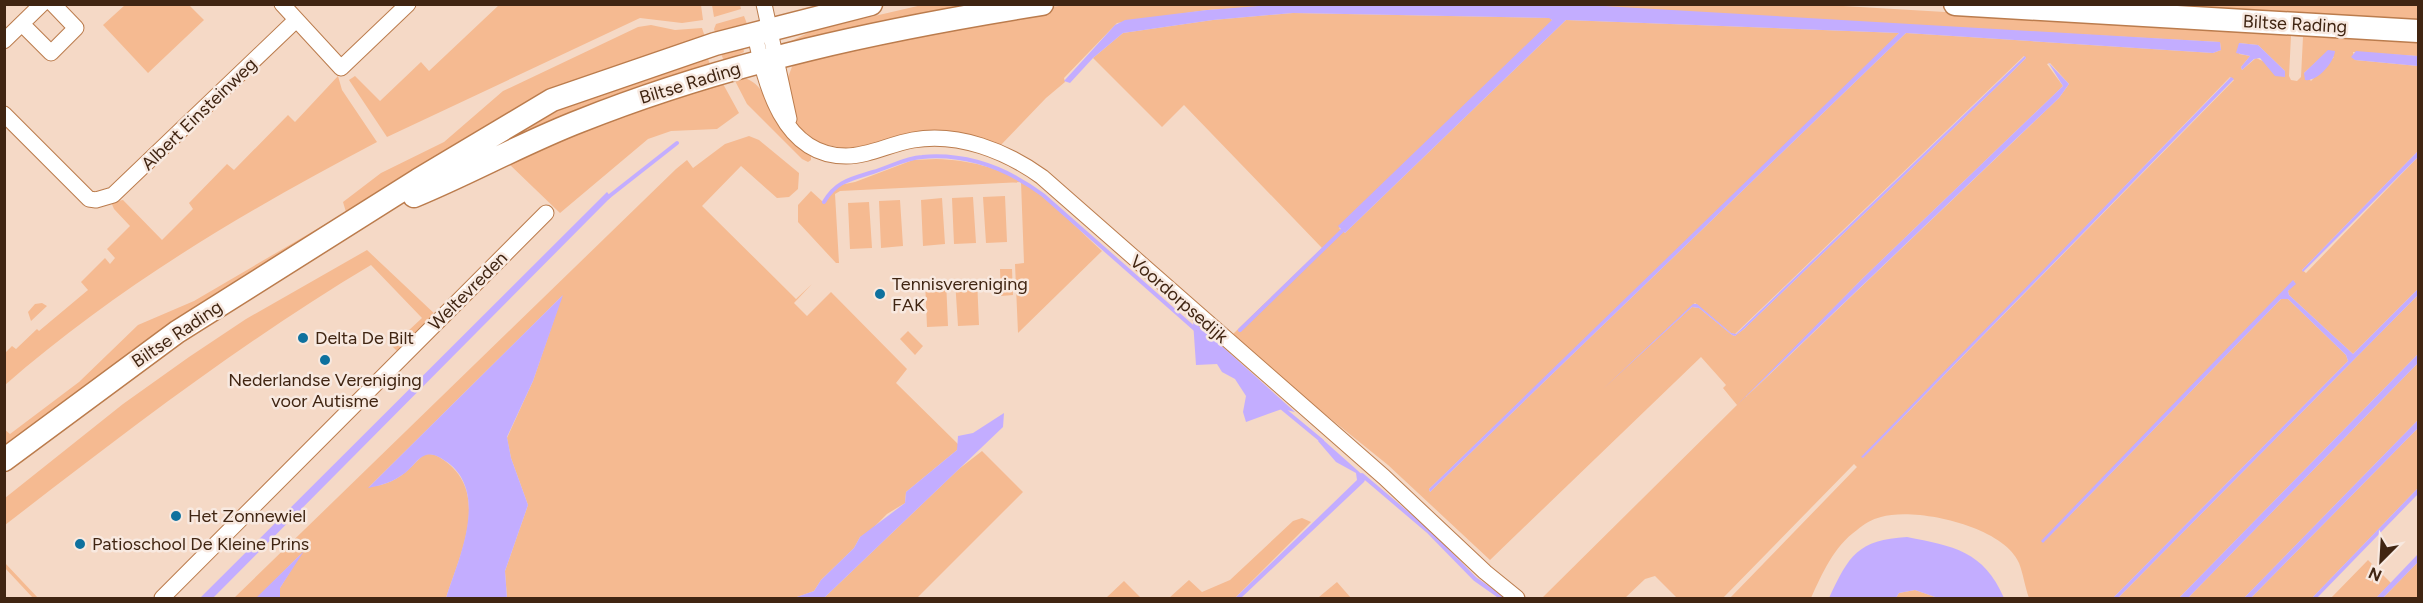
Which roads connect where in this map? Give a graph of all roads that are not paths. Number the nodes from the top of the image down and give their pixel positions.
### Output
1 (42, 4) edge
2 (53, 4) edge
3 (282, 4) edge
4 (408, 4) edge
5 (764, 4) edge
6 (871, 4) edge
7 (1041, 4) edge
8 (1955, 4) edge
9 (296, 20) junction
10 (22, 24) junction
11 (2418, 31) edge
12 (763, 32) junction
13 (4, 41) edge
14 (768, 60) junction
15 (4, 114) edge
16 (546, 213) dead end
17 (358, 220) junction
18 (4, 460) edge
19 (162, 598) edge
20 (1517, 598) edge

1 - 10 street
2 - 10 street
3 - 9 street
4 - 9 street
5 - 12 street, Voordorpsedijk
6 - 12 main road, Biltse Rading
7 - 14 main road, Biltse Rading
8 - 11 main road, Biltse Rading
9 - 15 street, Albert Einsteinweg
10 - 13 street
12 - 14 street, Voordorpsedijk
12 - 17 main road, Biltse Rading
14 - 17 main road, Biltse Rading
14 - 20 street, Voordorpsedijk
16 - 19 street, Weltevreden
17 - 18 main road, Biltse Rading

